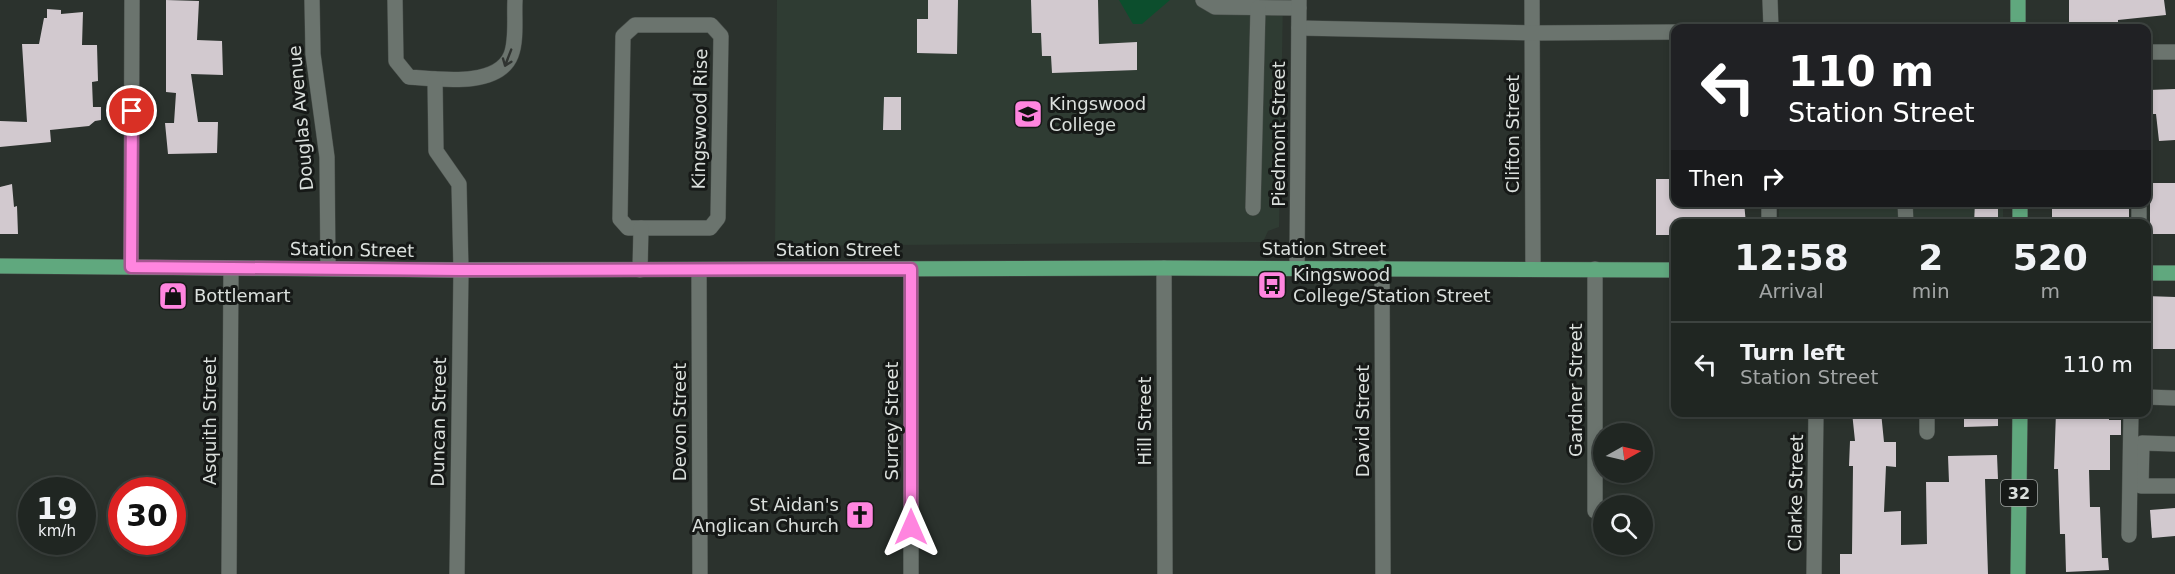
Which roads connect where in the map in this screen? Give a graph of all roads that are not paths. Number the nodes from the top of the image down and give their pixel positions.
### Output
1 (132, 0) edge
2 (312, 0) edge
3 (395, 0) edge
4 (515, 0) edge
5 (1203, 0) edge
6 (1533, 0) edge
7 (1770, 0) edge
8 (2018, 0) edge
9 (1299, 4) edge
10 (1258, 8) junction
11 (1770, 24) edge
12 (2018, 24) edge
13 (1299, 28) junction
14 (1532, 33) junction
15 (1671, 33) edge
16 (2151, 52) edge
17 (2175, 52) edge
18 (435, 79) junction
19 (1253, 208) dead end
20 (641, 228) junction
21 (0, 266) edge
22 (131, 267) junction
23 (328, 268) junction
24 (1164, 268) junction
25 (1297, 268) junction
26 (1382, 268) junction
27 (231, 269) junction
28 (911, 269) junction
29 (1533, 269) junction
30 (1595, 269) junction
31 (460, 270) junction
32 (640, 270) junction
33 (699, 270) junction
34 (1671, 270) edge
35 (2151, 273) edge
36 (2175, 273) edge
37 (2151, 398) edge
38 (2175, 398) edge
39 (1816, 417) edge
40 (1927, 417) edge
41 (2020, 417) edge
42 (2131, 417) edge
43 (1927, 432) dead end
44 (2175, 444) edge
45 (2136, 468) junction
46 (2175, 486) edge
47 (1595, 495) edge
48 (2129, 535) dead end
49 (229, 574) edge
50 (457, 574) edge
51 (700, 574) edge
52 (911, 574) edge
53 (1165, 574) edge
54 (1383, 574) edge
55 (1814, 574) edge
56 (2018, 574) edge

1 - 22 street
2 - 23 street, Douglas Avenue
3 - 18 street
4 -> 18 street
5 - 10 street
6 - 14 street, Clifton Street
7 - 11 street
8 - 12 main road
9 - 10 street
9 - 13 street, Piedmont Street
10 - 19 street
13 - 14 street
13 - 25 street, Piedmont Street
14 - 15 street
14 - 29 street, Clifton Street
16 - 17 street
18 - 31 street, Duncan Street
20 - 20 street, Kingswood Rise
20 - 32 street
21 - 22 main road, Station Street
22 - 27 main road, Station Street
23 - 27 main road, Station Street
23 - 31 main road, Station Street
24 - 25 main road, Station Street
24 - 28 main road, Station Street
24 - 53 street, Hill Street
25 - 26 main road, Station Street
26 - 29 main road, Station Street
26 - 54 street, David Street
27 - 49 street, Asquith Street
28 - 33 main road, Station Street
28 - 52 street, Surrey Street
29 - 30 main road, Station Street
30 - 34 main road, Station Street
30 - 47 street, Gardner Street
31 - 32 main road, Station Street
31 - 50 street, Duncan Street
32 - 33 main road, Station Street
33 - 51 street, Devon Street
35 - 36 main road
37 - 38 street
39 - 55 street, Clarke Street
40 - 43 street
41 - 56 main road, 32
42 - 45 street
44 - 45 street
45 - 46 street
45 - 48 street

